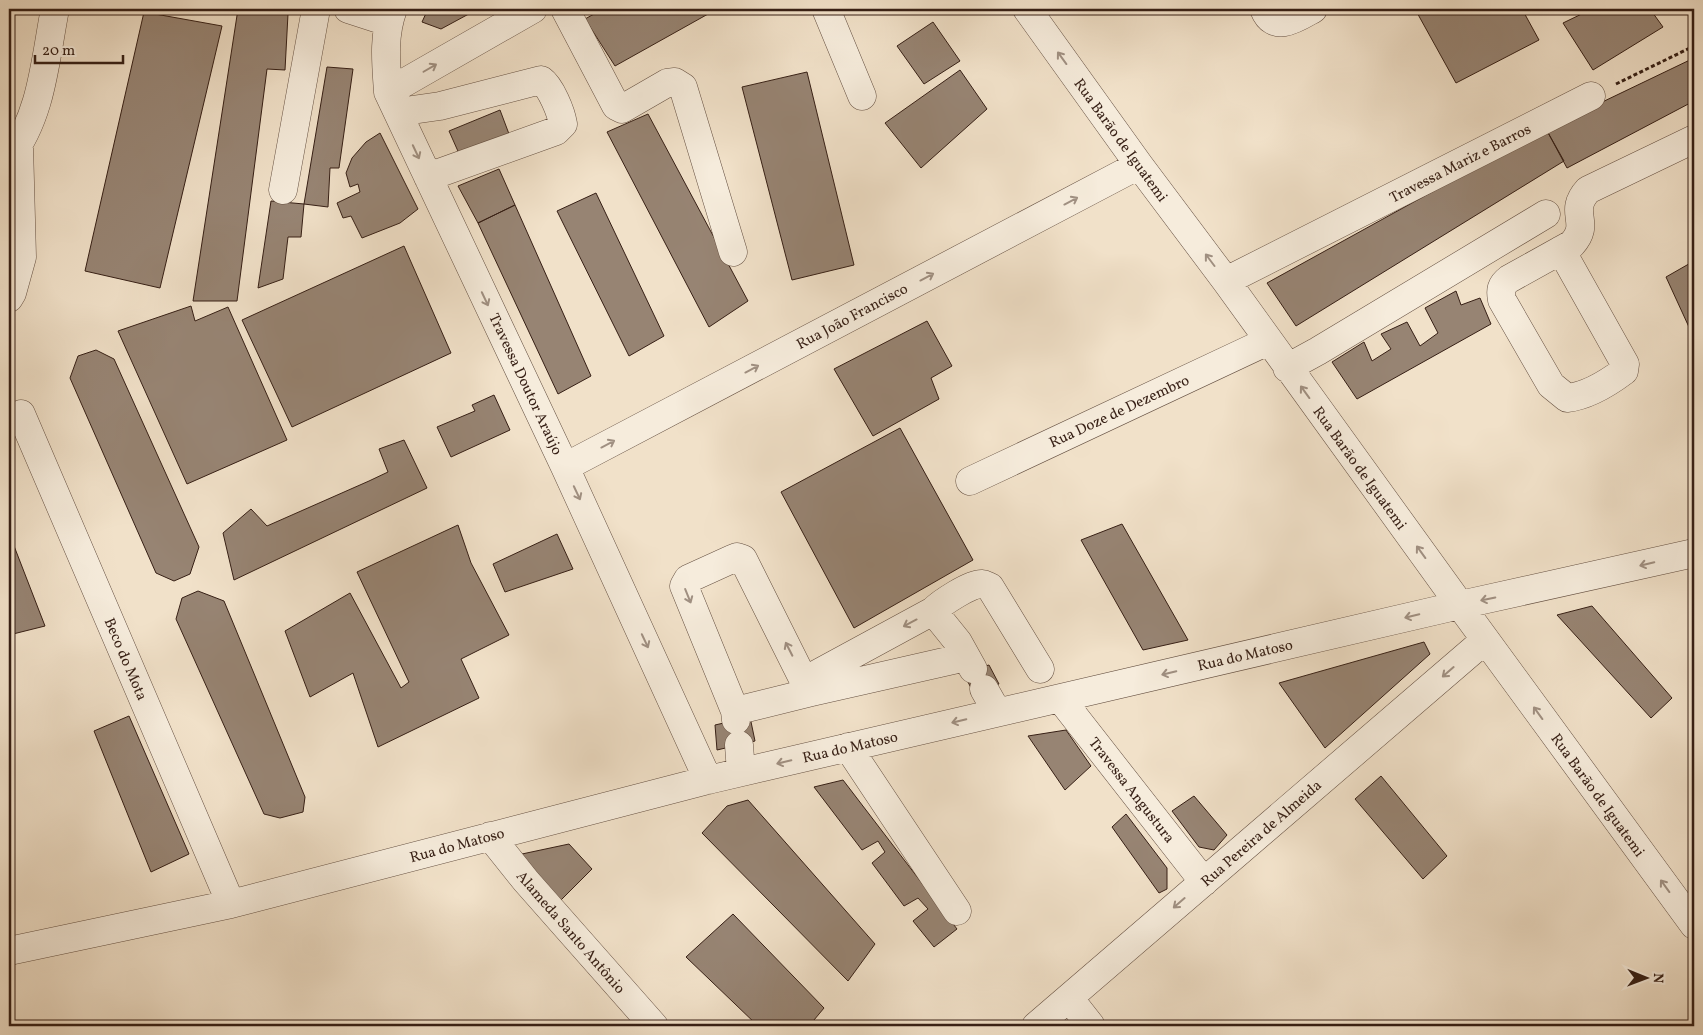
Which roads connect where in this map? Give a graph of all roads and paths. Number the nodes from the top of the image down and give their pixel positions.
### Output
1 (55, 9) edge
2 (316, 9) edge
3 (348, 9) edge
4 (533, 9) edge
5 (565, 9) edge
6 (826, 9) edge
7 (1027, 9) edge
8 (1264, 9) edge
9 (1313, 9) edge
10 (391, 15) edge
11 (1694, 46) edge
12 (862, 96) dead end
13 (1591, 96) joint
14 (393, 102) junction
15 (1694, 139) edge
16 (14, 151) edge
17 (1139, 165) junction
18 (428, 177) junction
19 (283, 190) dead end
20 (1546, 214) dead end
21 (1561, 250) junction
22 (733, 252) dead end
23 (1226, 281) junction
24 (9, 298) edge
25 (1268, 341) junction
26 (1287, 368) junction
27 (21, 414) dead end
28 (565, 467) junction
29 (970, 481) dead end
30 (1694, 553) edge
31 (1460, 605) junction
32 (933, 610) junction
33 (1485, 640) junction
34 (1040, 669) dead end
35 (980, 682) junction
36 (808, 686) junction
37 (1060, 698) junction
38 (737, 725) junction
39 (848, 747) junction
40 (740, 772) junction
41 (708, 780) junction
42 (490, 836) junction
43 (1204, 882) junction
44 (232, 904) junction
45 (957, 911) dead end
46 (1694, 925) edge
47 (9, 951) edge
48 (1069, 998) junction
49 (654, 1026) edge
50 (1036, 1026) edge
51 (1091, 1026) edge

1 - 16 street
2 - 19 street
3 - 10 street, Travessa Doutor Araújo
14 -> 4 street
5 - 22 street
6 - 12 street
17 -> 7 street, Rua Barão de Iguatemi
8 - 9 street
10 - 14 street, Travessa Doutor Araújo
11 - 13 path
13 - 23 street, Travessa Mariz e Barros
14 -> 18 street, Travessa Doutor Araújo
14 - 18 street
15 - 21 street
16 - 24 street
23 -> 17 street, Rua Barão de Iguatemi
28 -> 17 street, Rua João Francisco
18 -> 28 street, Travessa Doutor Araújo
20 - 26 street
21 - 21 street
23 - 25 street, Rua Barão de Iguatemi
25 - 26 street, Rua Barão de Iguatemi
25 - 29 street, Rua Doze de Dezembro
31 -> 26 street, Rua Barão de Iguatemi
27 - 44 street, Beco do Mota
28 -> 41 street, Travessa Doutor Araújo
30 -> 31 street, Rua do Matoso
31 - 33 street, Rua Barão de Iguatemi
31 -> 37 street, Rua do Matoso
32 - 34 street
32 - 35 street
32 -> 36 street
33 -> 43 street, Rua Pereira de Almeida
46 -> 33 street, Rua Barão de Iguatemi
35 - 36 street
35 - 37 street, Rua do Matoso
35 -> 39 street, Rua do Matoso
36 - 38 street
36 -> 38 street
37 - 43 street, Travessa Angustura
38 - 40 street
39 -> 40 street, Rua do Matoso
39 - 45 street
40 - 41 street, Rua do Matoso
41 - 42 street, Rua do Matoso
42 - 44 street, Rua do Matoso
42 - 49 street, Alameda Santo Antônio
43 -> 48 street, Rua Pereira de Almeida
44 - 47 street, Rua do Matoso
48 - 50 street, Rua Pereira de Almeida
48 - 51 street

